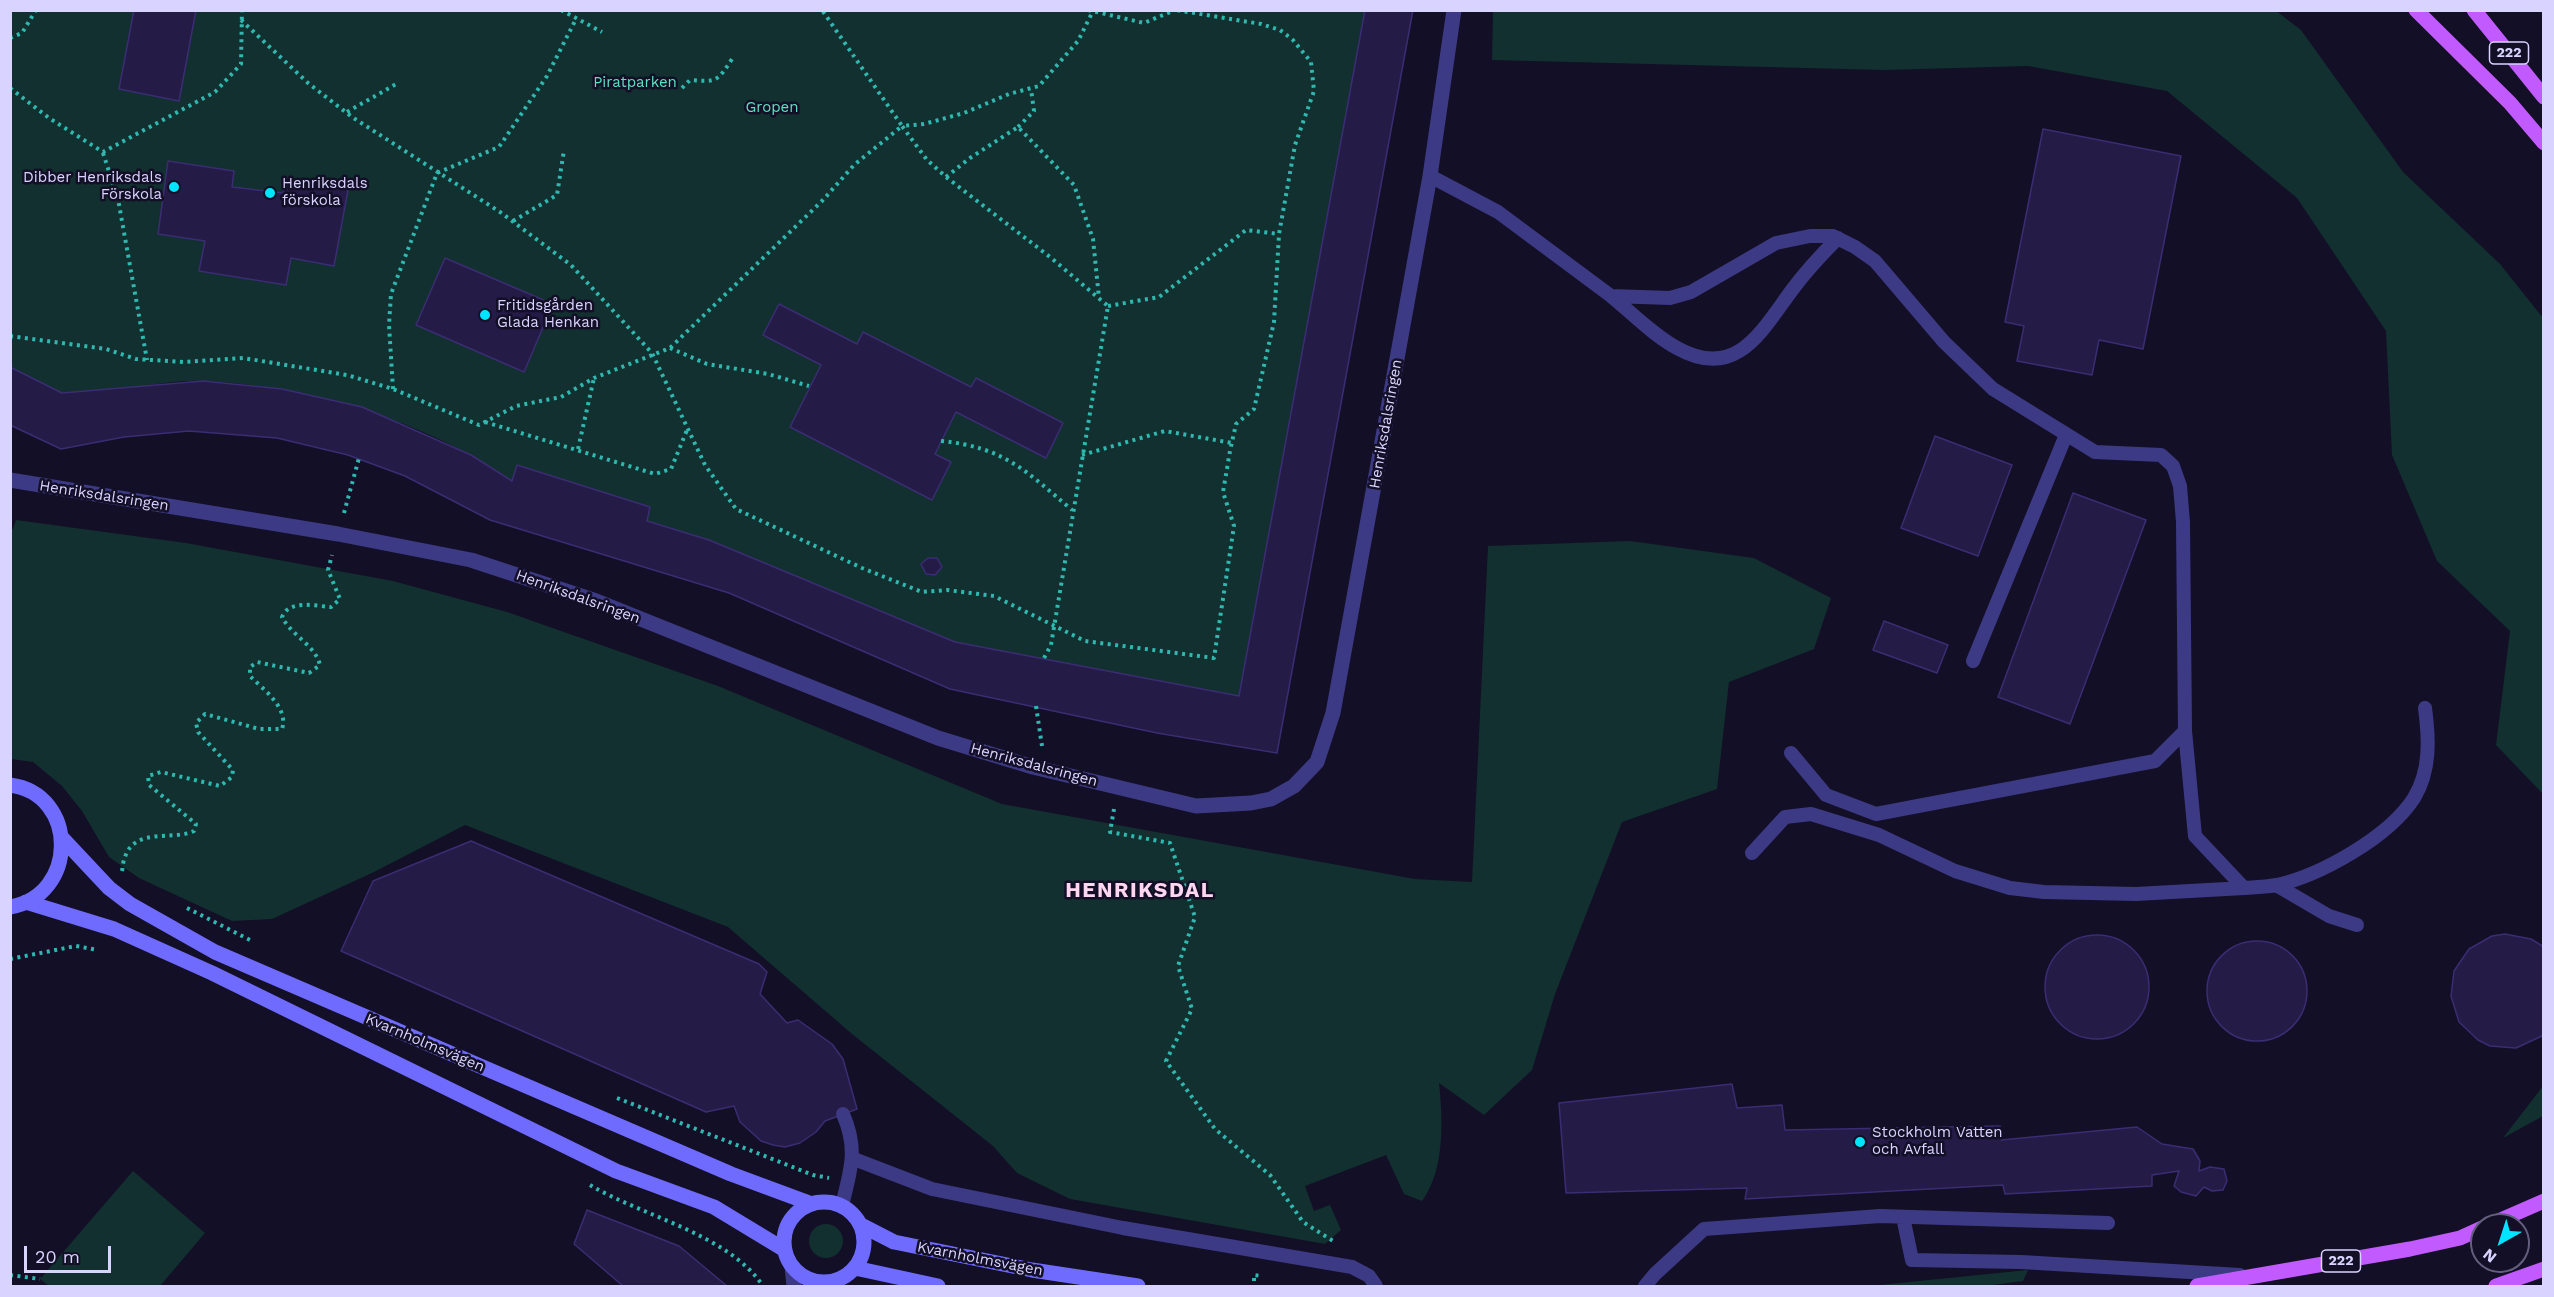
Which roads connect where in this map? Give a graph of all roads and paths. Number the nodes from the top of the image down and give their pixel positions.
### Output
1 (36, 10) edge
2 (242, 10) edge
3 (561, 10) edge
4 (822, 10) edge
5 (1175, 10) edge
6 (1454, 10) edge
7 (2416, 10) edge
8 (2474, 10) edge
9 (1090, 11) edge
10 (576, 19) junction
11 (242, 20) junction
12 (602, 32) dead end
13 (10, 38) edge
14 (732, 59) dead end
15 (398, 83) dead end
16 (10, 88) edge
17 (682, 88) dead end
18 (1031, 88) junction
19 (2544, 97) edge
20 (346, 112) junction
21 (902, 126) junction
22 (1018, 128) junction
23 (2544, 143) edge
24 (564, 150) dead end
25 (103, 152) junction
26 (437, 173) junction
27 (1430, 176) junction
28 (946, 177) junction
29 (513, 221) junction
30 (1279, 234) junction
31 (1838, 238) junction
32 (1611, 296) junction
33 (1099, 298) junction
34 (1108, 306) junction
35 (10, 336) edge
36 (669, 348) junction
37 (652, 353) junction
38 (147, 360) junction
39 (594, 378) junction
40 (809, 386) dead end
41 (393, 389) junction
42 (485, 422) junction
43 (687, 429) junction
44 (2066, 435) junction
45 (941, 441) dead end
46 (1233, 443) junction
47 (578, 449) junction
48 (1082, 455) junction
49 (359, 458) dead end
50 (10, 480) edge
51 (1072, 510) junction
52 (338, 534) junction
53 (1053, 627) junction
54 (1044, 658) dead end
55 (1973, 661) dead end
56 (2425, 708) dead end
57 (2185, 731) junction
58 (1791, 753) dead end
59 (10, 785) edge
60 (1110, 832) dead end
61 (63, 839) junction
62 (1752, 853) dead end
63 (121, 875) dead end
64 (2276, 885) junction
65 (2244, 888) junction
66 (27, 902) junction
67 (10, 907) edge
68 (2357, 925) dead end
69 (76, 946) dead end
70 (10, 959) edge
71 (843, 1114) dead end
72 (854, 1159) junction
73 (2544, 1201) edge
74 (812, 1204) junction
75 (842, 1206) junction
76 (2516, 1213) edge
77 (1903, 1217) junction
78 (2108, 1223) dead end
79 (861, 1225) junction
80 (2470, 1233) edge
81 (1329, 1238) dead end
82 (710, 1242) dead end
83 (785, 1250) junction
84 (792, 1266) junction
85 (855, 1268) junction
86 (2544, 1269) edge
87 (10, 1275) edge
88 (1254, 1275) dead end
89 (2260, 1276) junction
90 (40, 1279) dead end
91 (1254, 1281) dead end
92 (833, 1284) edge
93 (763, 1287) edge
94 (794, 1287) edge
95 (938, 1287) edge
96 (1138, 1287) edge
97 (1376, 1287) edge
98 (1645, 1287) edge
99 (2197, 1287) edge
100 (2496, 1287) edge

1 - 13 path
2 - 11 path
3 - 10 path
4 - 21 path
5 - 9 path
5 - 30 path
6 - 27 street, Henriksdalsringen
7 - 23 main road
8 - 19 main road, 222
9 - 18 path
10 - 12 path
10 - 26 path
11 - 20 path
11 - 25 path
14 - 17 path
15 - 20 path
16 - 25 path
18 - 21 path
18 - 22 path
20 - 26 path
21 - 28 path
21 - 36 path
22 - 28 path
22 - 33 path
24 - 29 path
25 - 38 path
26 - 29 path
26 - 41 path
27 - 32 lane
27 - 52 street, Henriksdalsringen
28 - 33 path
29 - 37 path
30 - 34 path
30 - 46 path
31 - 32 lane
31 - 32 lane
31 - 44 lane
33 - 34 path
34 - 48 path
35 - 38 path
36 - 37 path
36 - 40 path
37 - 39 path
37 - 43 path
38 - 41 path
39 - 42 path
39 - 47 path
41 - 42 path
42 - 47 path
43 - 47 path
43 - 53 path
44 - 55 lane
44 - 57 lane
45 - 51 path
46 - 48 path
46 - 53 path
48 - 51 path
49 - 52 path
50 - 52 street, Henriksdalsringen
51 - 53 path
52 - 63 path
53 - 54 path
56 - 64 lane
57 - 58 lane
57 - 65 lane
59 - 61 street, Kvarnholmsvägen
60 - 81 path
61 - 66 street
61 - 74 street, Kvarnholmsvägen
62 - 65 lane
64 - 65 lane
64 - 68 lane
66 - 67 street
66 - 83 street, Kvarnholmsvägen
69 - 70 path
71 - 72 lane
72 - 75 lane
72 - 97 lane
73 - 76 main road
74 - 75 street
74 - 83 street
75 - 79 street
77 - 78 lane
77 - 89 lane
77 - 98 lane
79 - 85 street
79 - 96 street, Kvarnholmsvägen
80 - 89 main road, 222
82 - 93 path
83 - 84 street
84 - 92 street
84 - 94 street
85 - 92 street
85 - 95 street
86 - 100 main road
87 - 90 path
88 - 91 path
89 - 99 main road, 222

